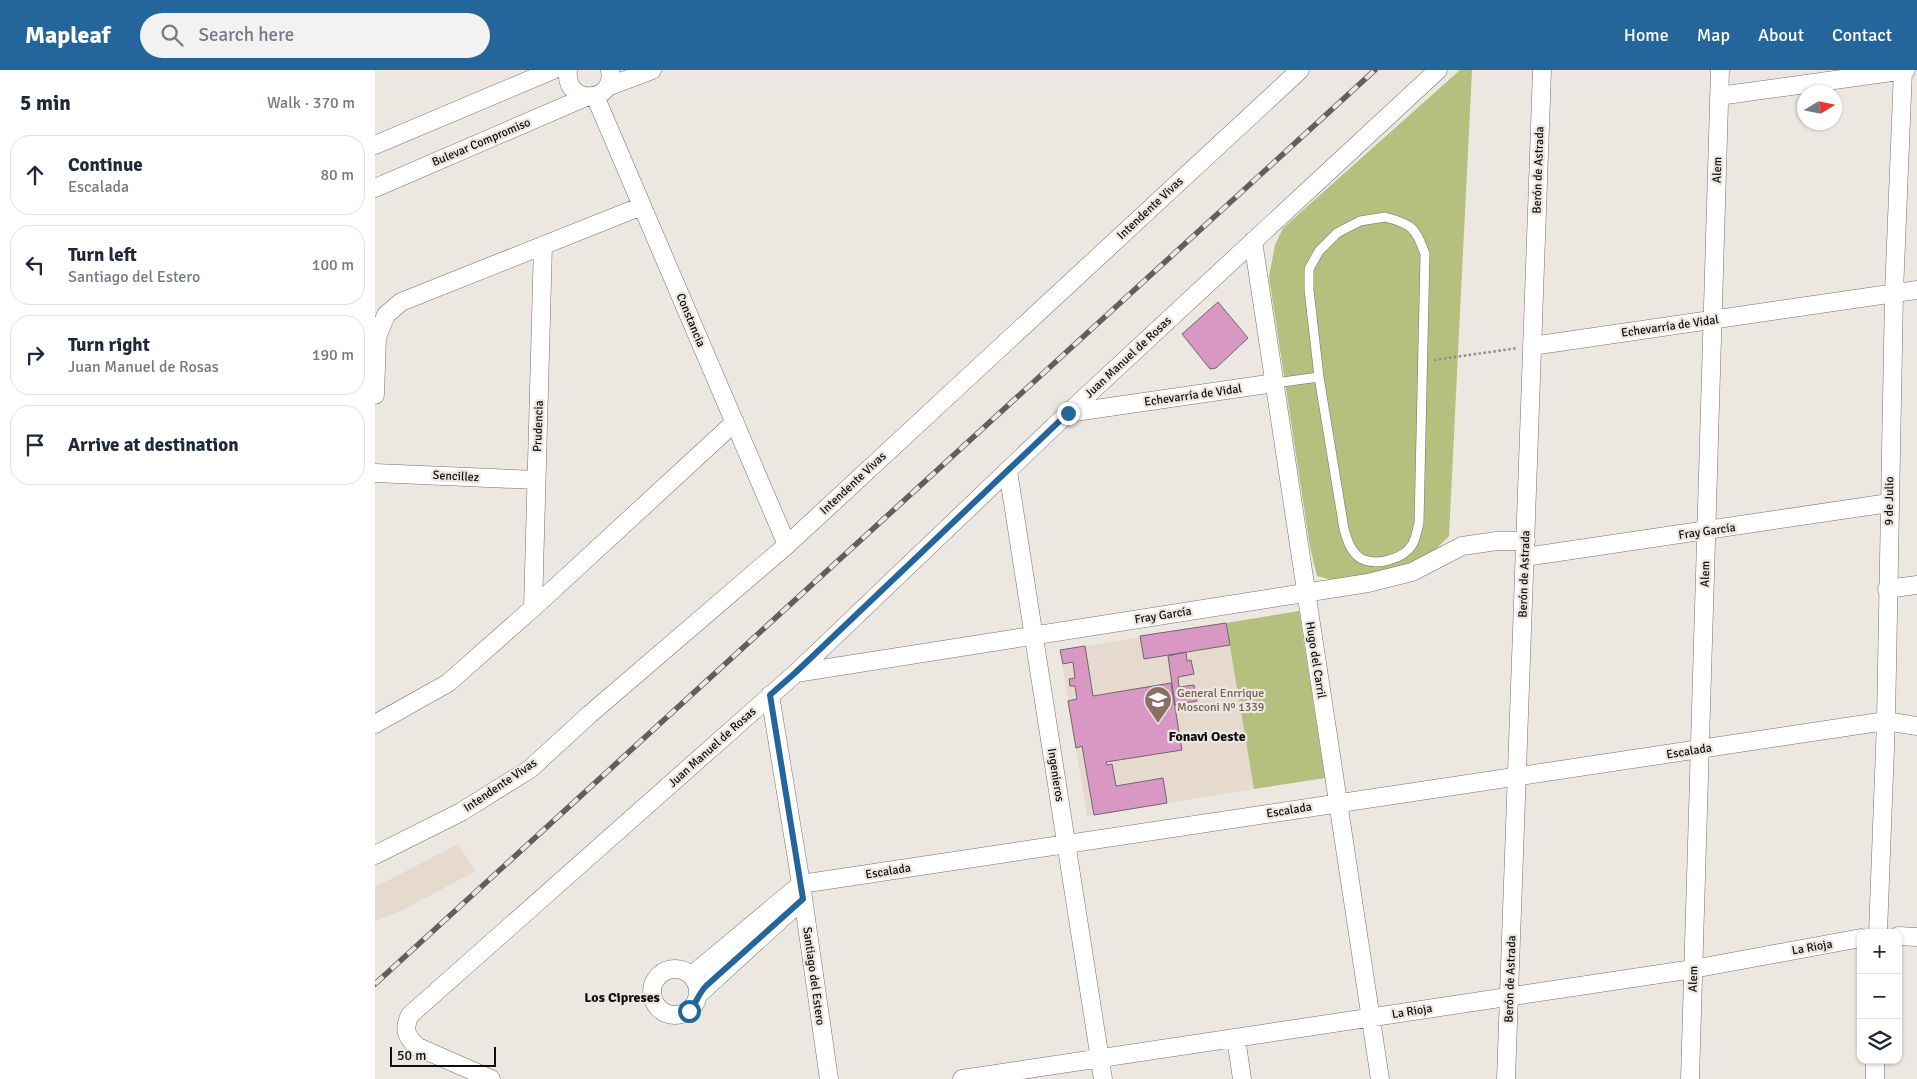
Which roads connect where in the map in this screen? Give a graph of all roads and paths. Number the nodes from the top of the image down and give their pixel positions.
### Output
1 (553, 70) edge
2 (568, 70) edge
3 (610, 70) edge
4 (652, 70) edge
5 (1300, 70) edge
6 (1438, 70) edge
7 (1542, 70) edge
8 (1720, 70) edge
9 (1904, 70) edge
10 (596, 93) junction
11 (1719, 96) junction
12 (375, 146) edge
13 (375, 188) edge
14 (642, 206) junction
15 (1253, 241) junction
16 (543, 245) junction
17 (1917, 290) edge
18 (1894, 293) junction
19 (1713, 319) junction
20 (1532, 346) junction
21 (1423, 362) junction
22 (1319, 377) junction
23 (1275, 383) junction
24 (375, 395) edge
25 (1068, 413) junction
26 (735, 422) junction
27 (1008, 470) junction
28 (375, 473) edge
29 (537, 480) junction
30 (1889, 503) junction
31 (1706, 531) junction
32 (787, 545) junction
33 (1525, 549) junction
34 (1917, 585) edge
35 (1887, 589) junction
36 (1306, 592) junction
37 (533, 608) junction
38 (1034, 635) junction
39 (795, 673) junction
40 (770, 695) junction
41 (1886, 721) junction
42 (375, 724) edge
43 (1917, 726) edge
44 (1700, 749) junction
45 (1517, 777) junction
46 (1338, 803) junction
47 (1066, 844) junction
48 (375, 855) edge
49 (802, 891) junction
50 (1878, 929) edge
51 (1902, 936) edge
52 (1917, 937) edge
53 (1857, 939) edge
54 (1693, 969) junction
55 (692, 976) junction
56 (699, 994) junction
57 (1509, 996) junction
58 (1370, 1017) junction
59 (1236, 1038) junction
60 (1100, 1059) junction
61 (1875, 1064) edge
62 (491, 1079) edge
63 (829, 1079) edge
64 (962, 1079) edge
65 (1103, 1079) edge
66 (1242, 1079) edge
67 (1380, 1079) edge
68 (1506, 1079) edge
69 (1690, 1079) edge
70 (1875, 1079) edge

1 - 12 street
2 - 10 street
3 - 10 street
4 - 10 street, Bulevar Compromiso
5 - 32 street, Intendente Vivas
6 - 15 street, Juan Manuel de Rosas
7 - 20 street, Berón de Astrada
8 - 11 street, Alem
9 - 11 street
9 - 18 street, 9 de Julio
10 - 13 street, Bulevar Compromiso
10 - 14 street, Constancia
11 - 19 street, Alem
14 - 16 street
14 - 26 street, Constancia
15 - 23 street, Hugo del Carril
15 - 25 street, Juan Manuel de Rosas
16 - 24 street
16 - 29 street, Prudencia
17 - 18 street, Echevarría de Vidal
18 - 19 street, Echevarría de Vidal
18 - 30 street, 9 de Julio
19 - 20 street, Echevarría de Vidal
19 - 31 street, Alem
20 - 21 path
20 - 33 street, Berón de Astrada
21 - 22 lane
21 - 22 lane
22 - 23 lane, Echevarría de Vidal
23 - 25 street, Echevarría de Vidal
23 - 36 street, Hugo del Carril
25 - 27 street, Juan Manuel de Rosas
26 - 32 street, Constancia
26 - 37 street
27 - 38 street, Ingenieros
27 - 39 street, Juan Manuel de Rosas
28 - 29 street, Sencillez
29 - 37 street, Prudencia
30 - 31 street, Fray García
30 - 35 street, 9 de Julio
31 - 33 street, Fray García
31 - 44 street, Alem
32 - 48 street, Intendente Vivas
33 - 36 street, Fray García
33 - 45 street, Berón de Astrada
34 - 35 street
35 - 41 street, 9 de Julio
36 - 38 street, Fray García
36 - 46 street, Hugo del Carril
37 - 42 street
38 - 39 street, Fray García
38 - 47 street, Ingenieros
39 - 40 street, Juan Manuel de Rosas
40 - 49 street, Santiago del Estero
40 - 62 street, Juan Manuel de Rosas
41 - 43 street, Escalada
41 - 44 street, Escalada
41 - 50 street, 9 de Julio
44 - 45 street, Escalada
44 - 54 street, Alem
45 - 46 street, Escalada
45 - 57 street, Berón de Astrada
46 - 47 street, Escalada
46 - 58 street, Hugo del Carril
47 - 49 street, Escalada
47 - 60 street, Ingenieros
49 - 55 street
49 - 56 street
49 - 63 street, Santiago del Estero
51 - 52 street
53 - 54 street, La Rioja
54 - 57 street, La Rioja
54 - 69 street, Alem
55 - 56 street
55 - 56 street
57 - 58 street, La Rioja
57 - 68 street, Berón de Astrada
58 - 59 street, La Rioja
58 - 67 street, Hugo del Carril
59 - 60 street, La Rioja
59 - 66 street
60 - 64 street, La Rioja
60 - 65 street, Ingenieros
61 - 70 street

